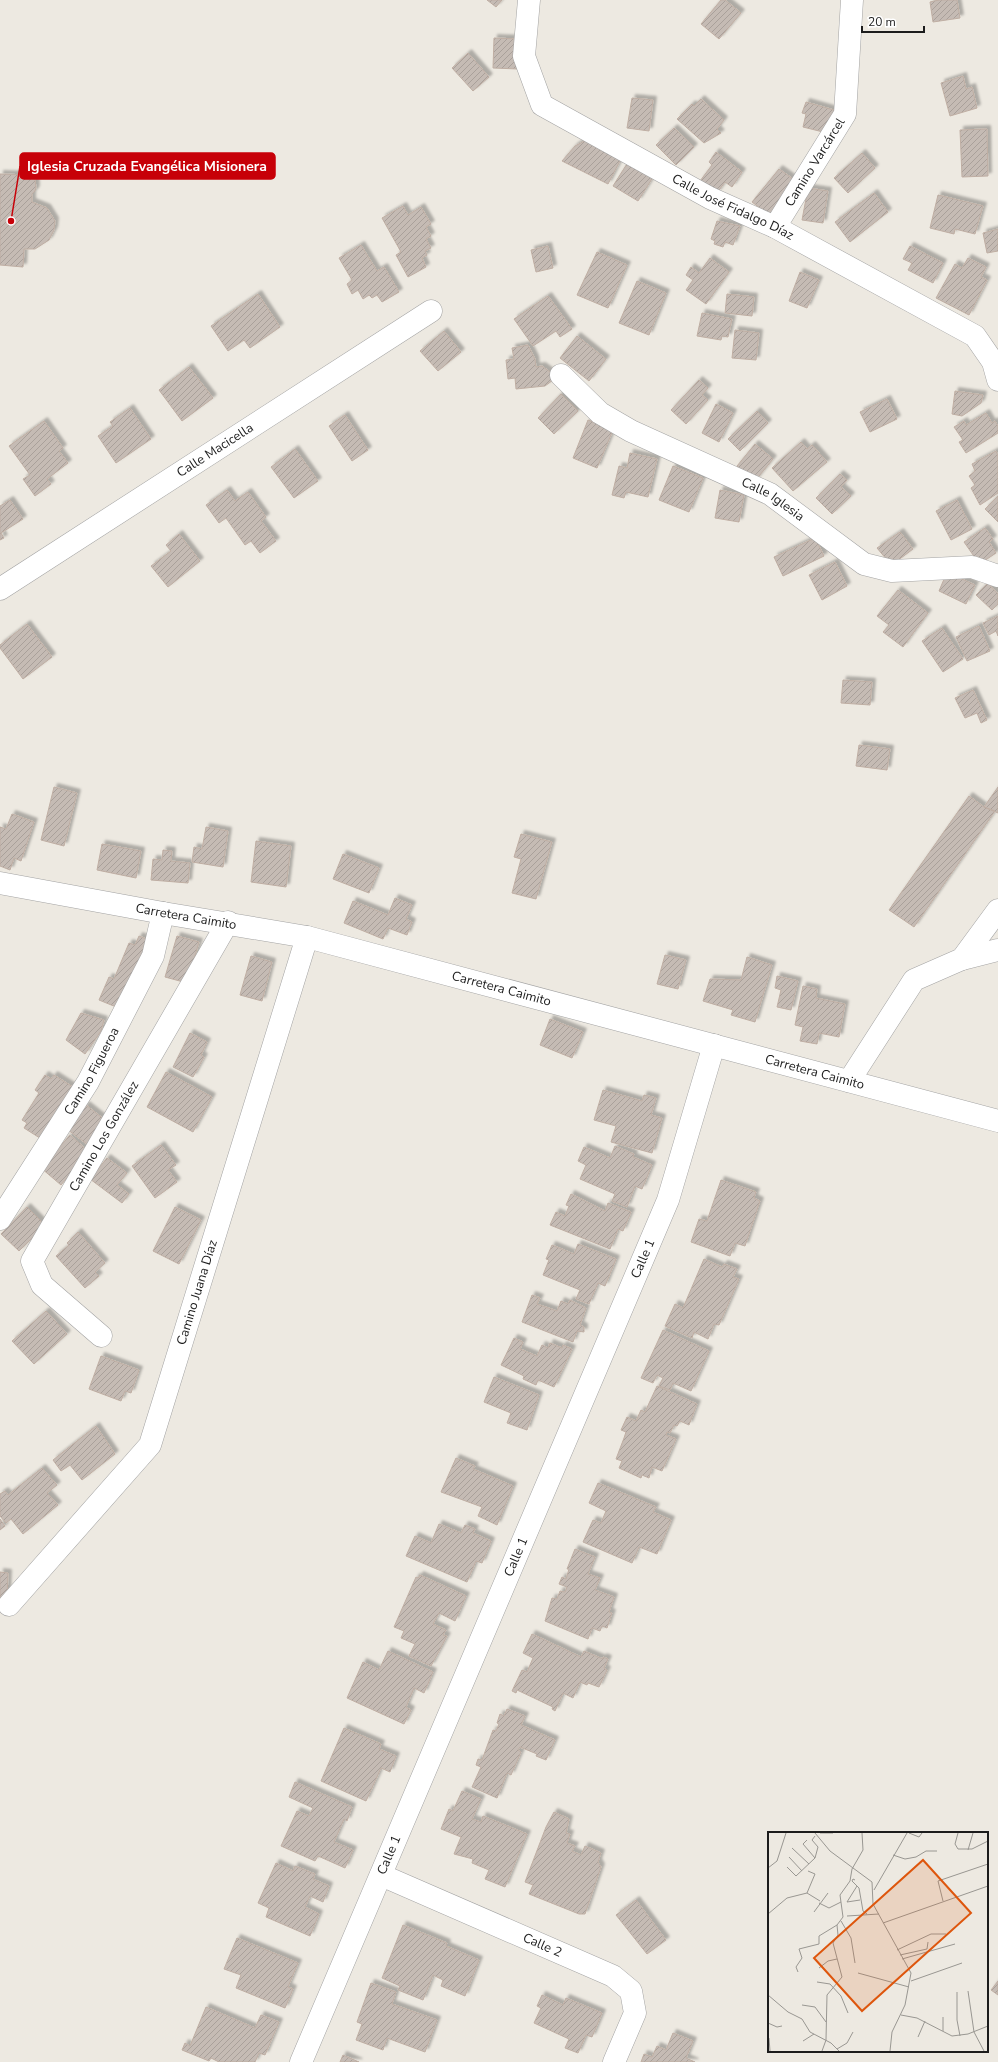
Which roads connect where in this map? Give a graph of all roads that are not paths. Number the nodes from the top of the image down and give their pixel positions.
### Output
1 (529, 0) edge
2 (852, 0) edge
3 (775, 227) junction
4 (430, 311) dead end
5 (561, 375) dead end
6 (998, 380) edge
7 (998, 576) edge
8 (0, 589) edge
9 (0, 883) edge
10 (998, 910) edge
11 (163, 913) junction
12 (228, 922) junction
13 (307, 937) junction
14 (998, 950) edge
15 (962, 959) junction
16 (714, 1046) junction
17 (848, 1081) junction
18 (998, 1121) edge
19 (0, 1219) edge
20 (101, 1336) dead end
21 (9, 1605) dead end
22 (381, 1875) junction
23 (301, 2062) edge
24 (614, 2062) edge

1 - 3 street, Calle José Fidalgo Díaz
2 - 3 street, Camino Varcárcel
3 - 6 street, Calle José Fidalgo Díaz
4 - 8 street, Calle Macicella
5 - 7 street, Calle Iglesia
9 - 11 street, Carretera Caimito
10 - 15 street
11 - 12 street, Carretera Caimito
11 - 19 street, Camino Figueroa
12 - 13 street, Carretera Caimito
12 - 20 street, Camino Los González
13 - 16 street, Carretera Caimito
13 - 21 street, Camino Juana Díaz
14 - 15 street
15 - 17 street
16 - 17 street, Carretera Caimito
16 - 22 street, Calle 1
17 - 18 street, Carretera Caimito
22 - 23 street, Calle 1
22 - 24 street, Calle 2

